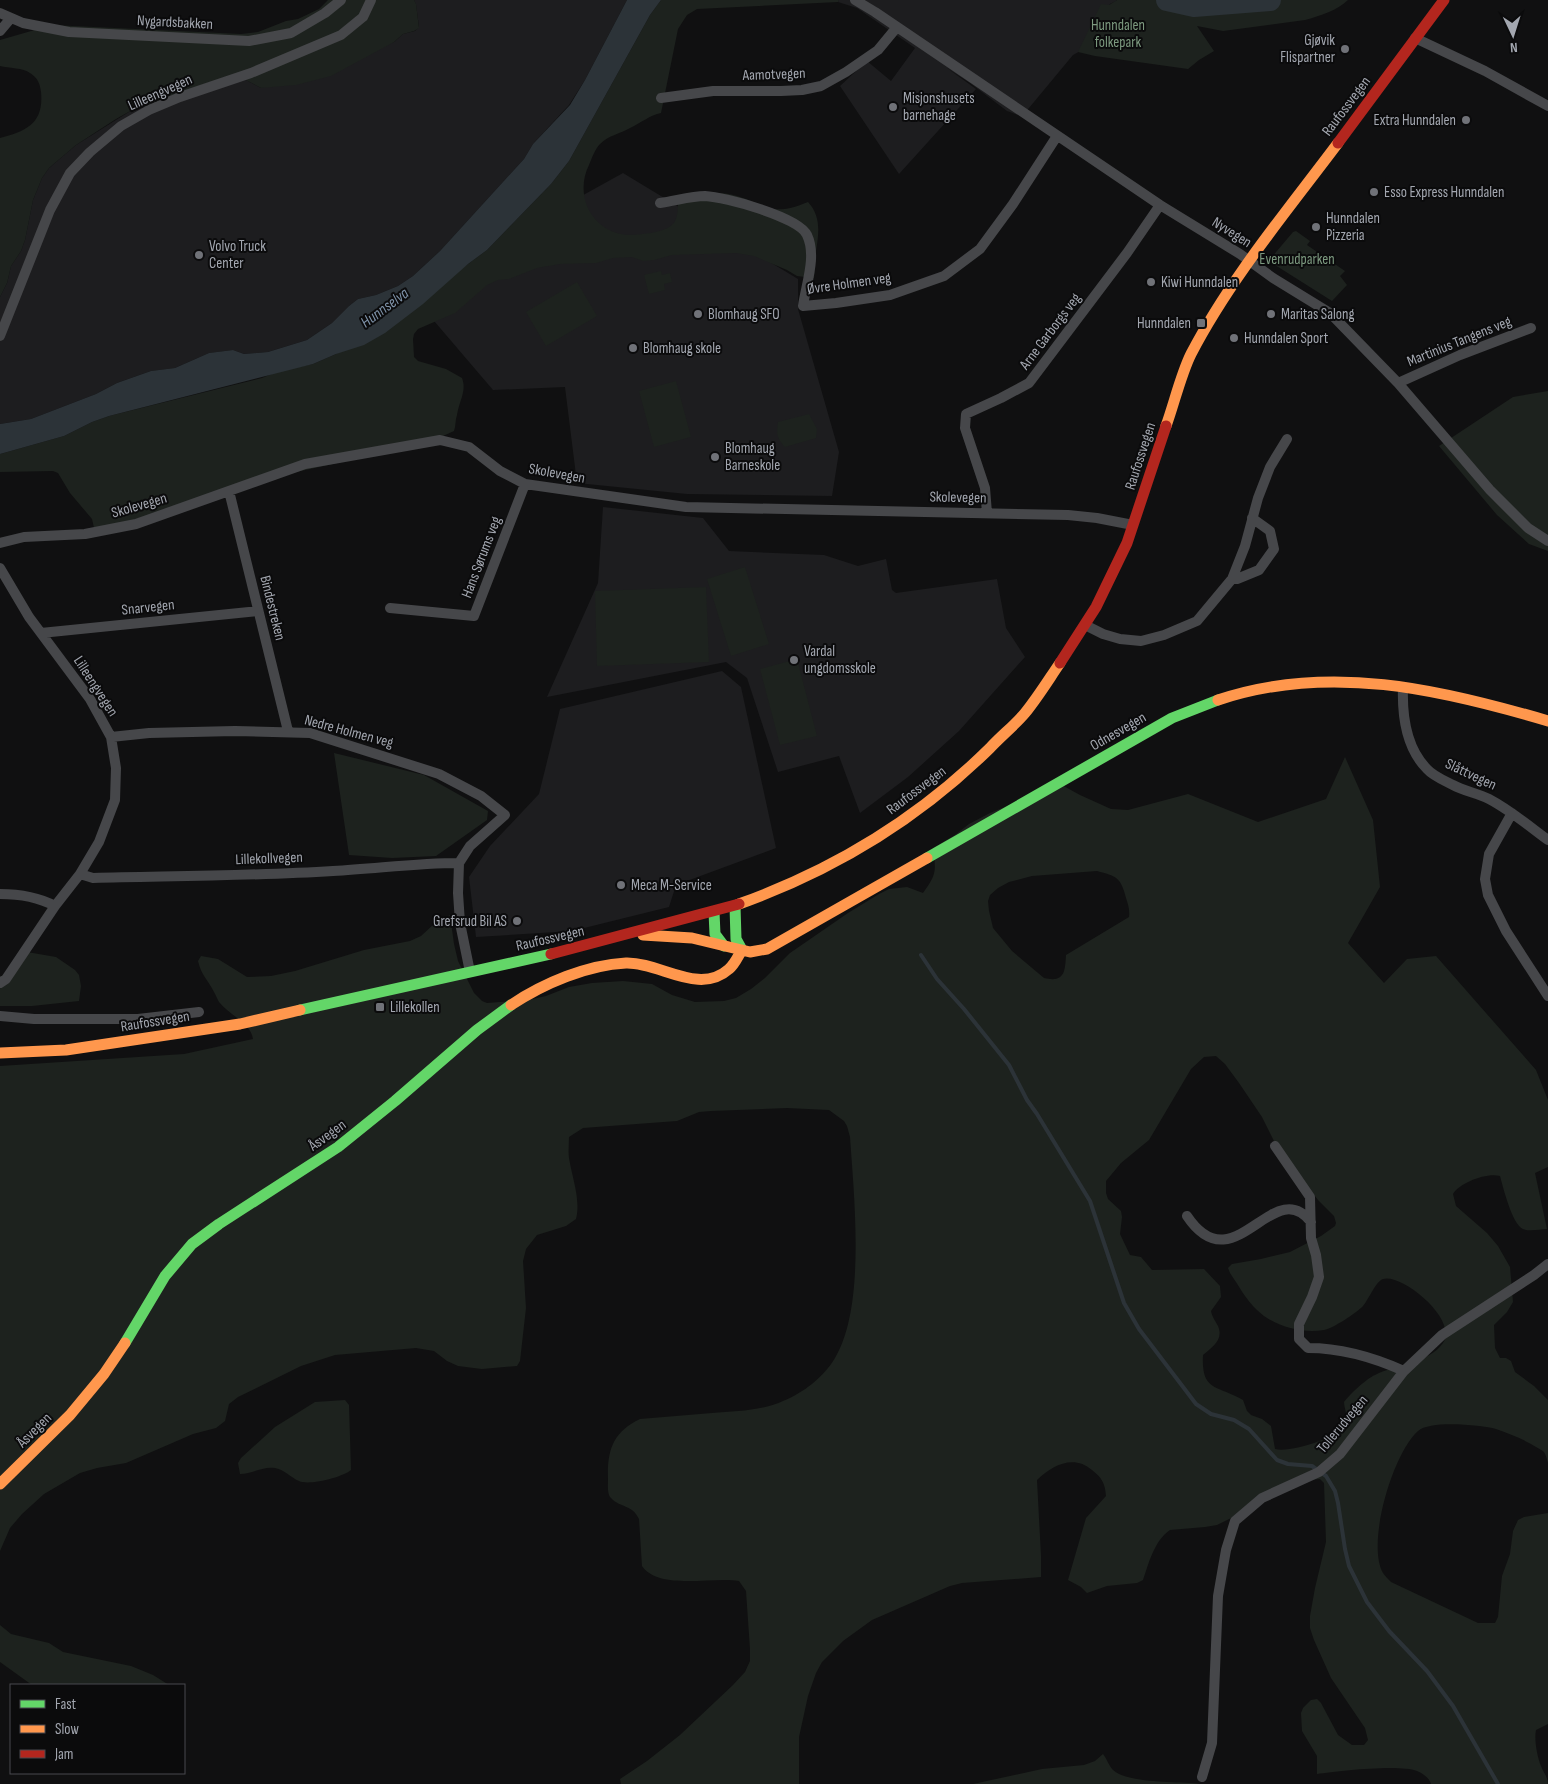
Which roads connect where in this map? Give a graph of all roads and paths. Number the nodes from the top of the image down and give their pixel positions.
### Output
1 (341, 0) edge
2 (371, 0) edge
3 (855, 0) edge
4 (1444, 0) edge
5 (0, 13) edge
6 (11, 18) junction
7 (897, 27) junction
8 (0, 32) edge
9 (1415, 38) junction
10 (660, 98) dead end
11 (1548, 106) edge
12 (1057, 136) junction
13 (660, 203) dead end
14 (1160, 205) junction
15 (1250, 261) junction
16 (1531, 328) dead end
17 (0, 336) edge
18 (1398, 383) junction
19 (1287, 439) dead end
20 (524, 484) junction
21 (228, 491) junction
22 (987, 513) junction
23 (1252, 518) junction
24 (1133, 525) junction
25 (1546, 536) edge
26 (0, 543) edge
27 (0, 568) edge
28 (1232, 579) junction
29 (390, 608) dead end
30 (258, 611) junction
31 (1085, 625) junction
32 (41, 633) junction
33 (1403, 687) junction
34 (1548, 721) edge
35 (288, 731) junction
36 (111, 738) junction
37 (1512, 813) junction
38 (1548, 840) edge
39 (458, 863) junction
40 (80, 874) junction
41 (0, 894) edge
42 (55, 906) junction
43 (735, 906) junction
44 (714, 912) junction
45 (625, 935) junction
46 (724, 946) junction
47 (742, 950) junction
48 (470, 972) junction
49 (0, 983) edge
50 (1548, 996) edge
51 (198, 1012) dead end
52 (0, 1016) edge
53 (0, 1053) edge
54 (1275, 1146) dead end
55 (1186, 1216) dead end
56 (1311, 1222) junction
57 (1548, 1264) edge
58 (1404, 1371) junction
59 (0, 1484) edge
60 (1202, 1777) dead end

1 - 6 street, Nygardsbakken
2 - 17 street, Lilleengvegen
3 - 7 street, Nyvegen
4 - 9 main road, Raufossvegen
5 - 6 street, Nygardsbakken
6 - 8 street
7 - 10 street, Aamotvegen
7 - 12 street, Nyvegen
9 - 11 street
9 - 15 main road, Raufossvegen
12 - 13 street, Øvre Holmen veg
12 - 14 street, Nyvegen
14 - 15 street, Nyvegen
14 - 22 street, Arne Garborgs veg
15 - 18 street, Nyvegen
15 - 24 main road, Raufossvegen
16 - 18 street, Martinius Tangens veg
18 - 25 street, Nyvegen
19 - 23 street
20 - 21 street, Skolevegen
20 - 22 street, Skolevegen
20 - 29 street, Hans Sørums veg
21 - 26 street, Skolevegen
21 - 30 street, Bindestreken
22 - 24 street, Skolevegen
23 - 28 street
23 - 28 street
24 - 31 main road, Raufossvegen
27 - 32 street, Lilleengvegen
28 - 31 street
30 - 32 street, Snarvegen
30 - 35 street, Bindestreken
31 - 43 main road, Raufossvegen
32 - 36 street, Lilleengvegen
33 - 34 main road, Odnesvegen
33 - 37 street, Slåttvegen
33 - 47 main road, Odnesvegen
35 - 36 street, Nedre Holmen veg
35 - 39 street, Nedre Holmen veg
36 - 40 street, Lilleengvegen
37 - 38 street, Slåttvegen
37 - 50 street
39 - 40 street, Lillekollvegen
39 - 48 street
40 - 42 street, Lilleengvegen
41 - 42 street
42 - 49 street, Lilleengvegen
43 - 44 main road, Raufossvegen
43 - 47 main road
44 - 45 main road, Raufossvegen
44 - 46 main road
45 - 46 main road, Odnesvegen
45 - 48 main road, Raufossvegen
46 - 47 main road, Odnesvegen
47 - 59 main road, Åsvegen
48 - 53 main road, Raufossvegen
51 - 52 street
54 - 56 street
55 - 56 street
56 - 58 street
57 - 58 street, Tollerudvegen
58 - 60 street, Tollerudvegen

